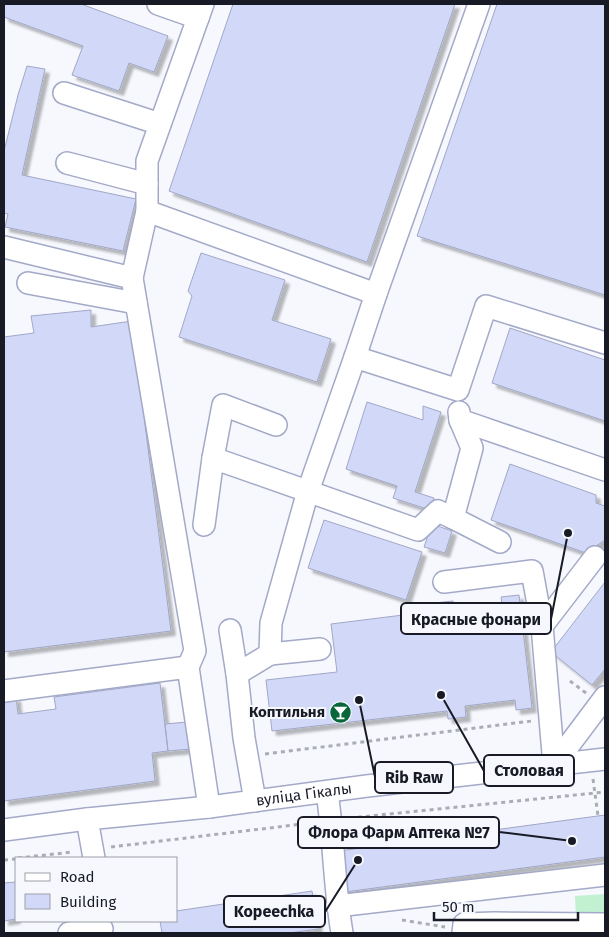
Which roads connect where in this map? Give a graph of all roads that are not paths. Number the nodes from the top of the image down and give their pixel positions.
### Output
1 (158, 4) edge
2 (479, 4) edge
3 (200, 11) edge
4 (64, 93) dead end
5 (160, 124) junction
6 (66, 162) dead end
7 (147, 184) junction
8 (146, 211) junction
9 (4, 247) edge
10 (132, 278) junction
11 (28, 283) dead end
12 (376, 294) junction
13 (136, 303) junction
14 (605, 343) edge
15 (355, 356) junction
16 (458, 390) junction
17 (460, 420) junction
18 (276, 425) dead end
19 (213, 458) junction
20 (605, 470) edge
21 (308, 491) junction
22 (453, 518) junction
23 (204, 525) dead end
24 (500, 542) dead end
25 (595, 557) dead end
26 (444, 582) dead end
27 (542, 626) junction
28 (230, 630) dead end
29 (320, 649) dead end
30 (270, 654) junction
31 (188, 667) junction
32 (237, 674) junction
33 (4, 691) edge
34 (605, 698) edge
35 (598, 760) edge
36 (554, 765) junction
37 (327, 792) junction
38 (255, 801) junction
39 (209, 807) junction
40 (87, 819) junction
41 (4, 830) edge
42 (94, 857) edge
43 (605, 875) edge
44 (337, 906) junction
45 (605, 924) edge
46 (102, 928) edge
47 (69, 933) edge
48 (342, 933) edge
49 (463, 933) edge

1 - 3 street
2 - 12 street
3 - 5 street
4 - 5 street
5 - 7 street
6 - 7 street
7 - 8 street
8 - 10 street
8 - 12 street
9 - 10 street
10 - 13 street
11 - 13 street
12 - 15 street
13 - 31 street
14 - 16 street
15 - 16 street
15 - 21 street
16 - 17 street
17 - 20 street
17 - 22 street
18 - 19 street
19 - 21 street
19 - 23 street
21 - 22 street
21 - 30 street
22 - 24 street
25 - 27 street
26 - 27 street
27 - 36 street
28 - 32 street
29 - 30 street
30 - 32 street
31 - 33 street
31 - 39 street
32 - 38 street
34 - 36 street
35 - 36 street, вуліца Гікалы
36 - 37 street, вуліца Гікалы
37 - 38 street, вуліца Гікалы
37 - 44 street
38 - 39 street, вуліца Гікалы
39 - 40 street, вуліца Гікалы
40 - 41 street, вуліца Гікалы
40 - 42 street
43 - 44 street
44 - 48 street
45 - 49 street
46 - 47 street

